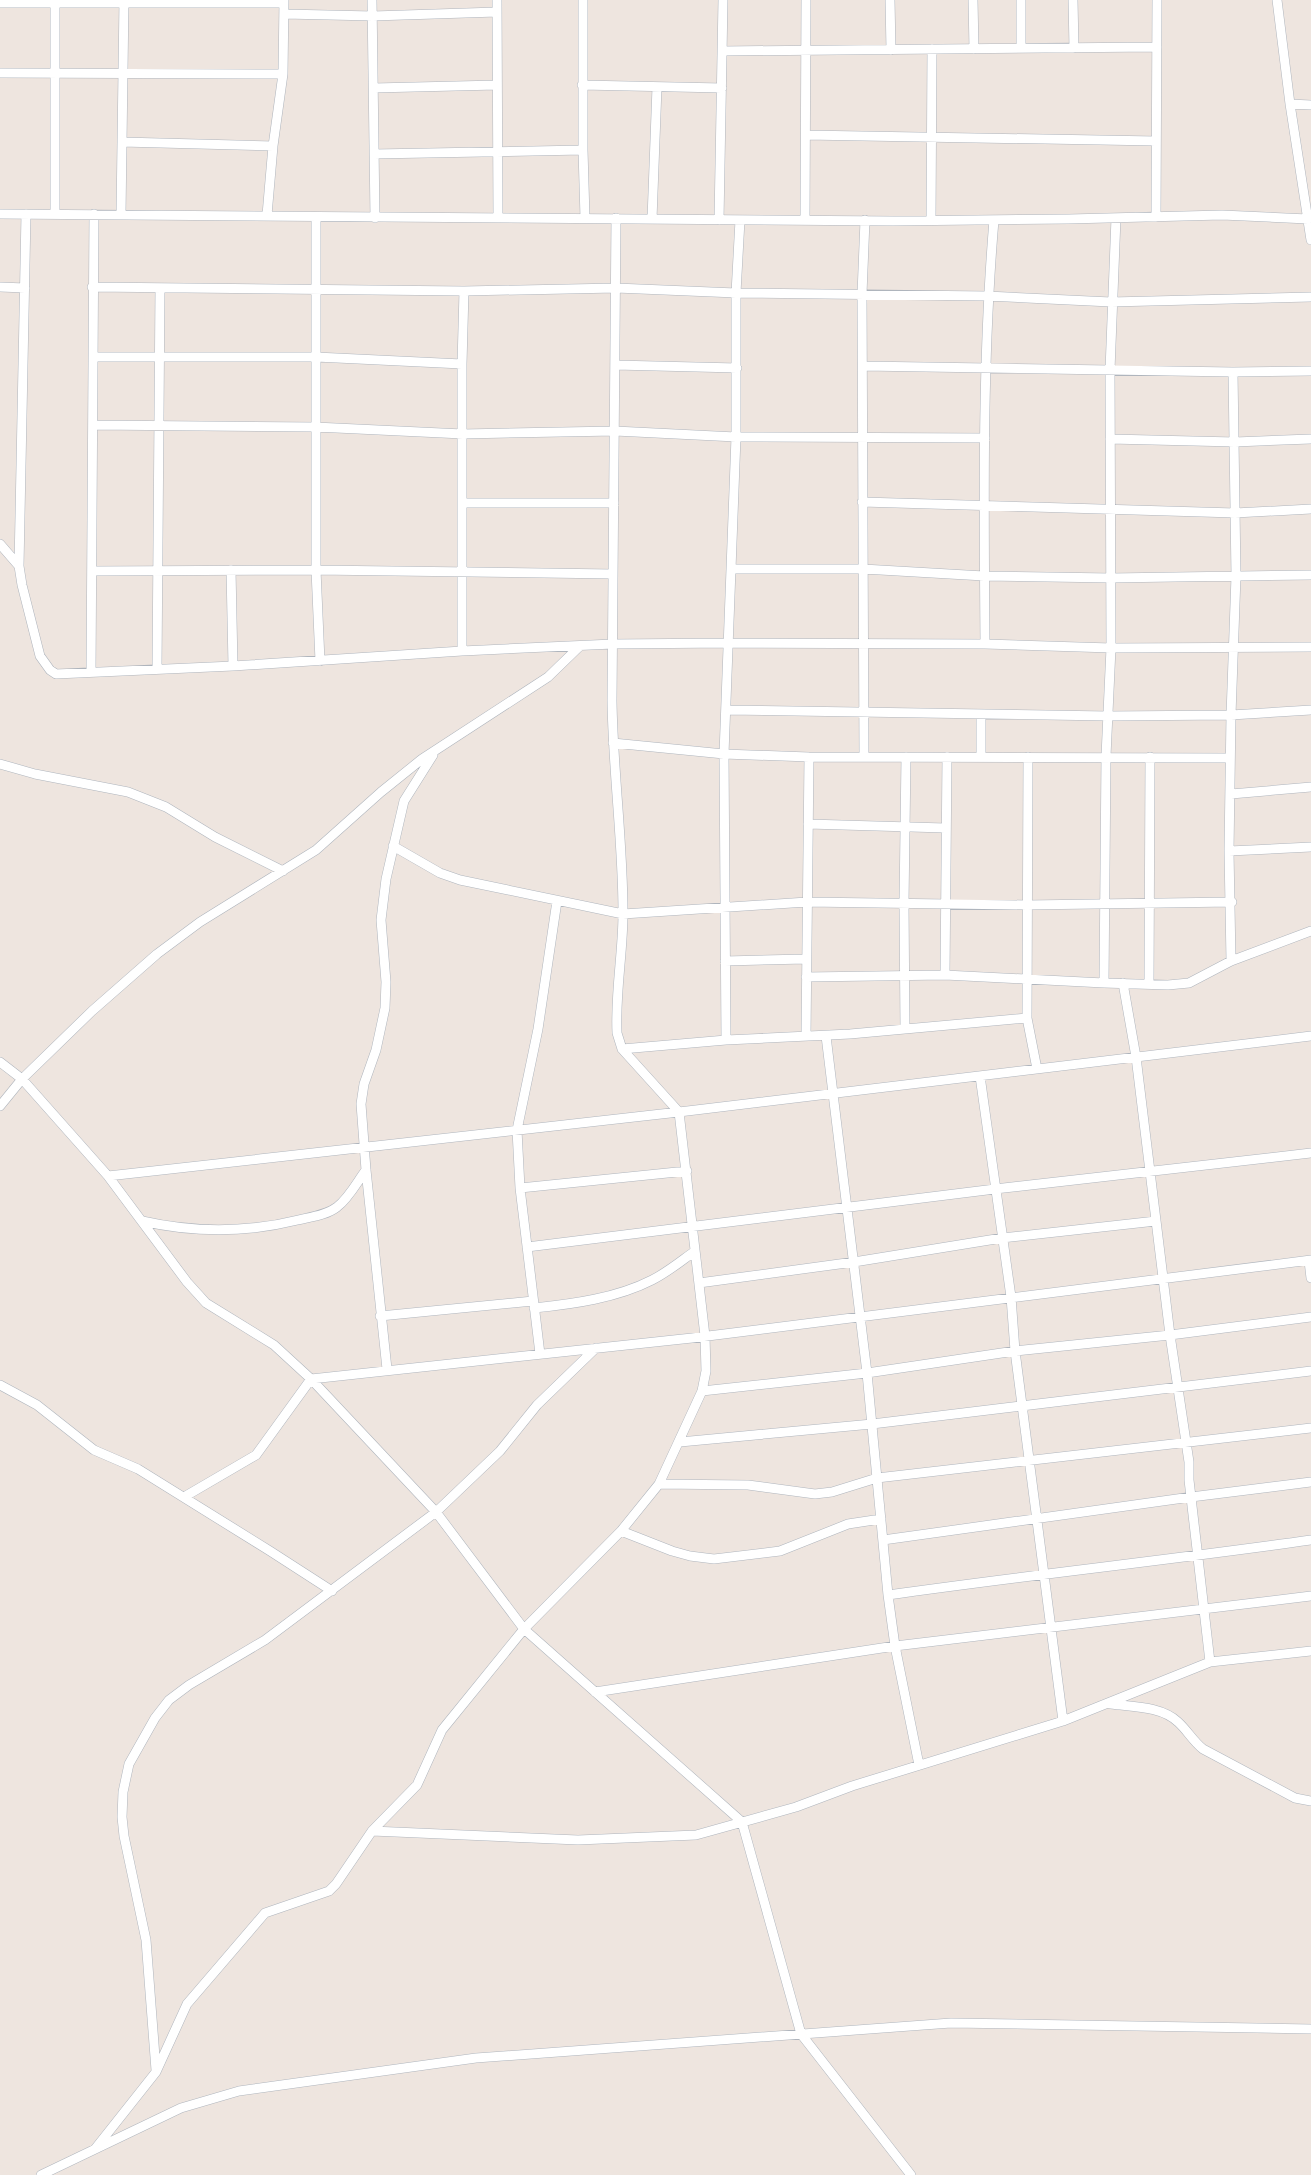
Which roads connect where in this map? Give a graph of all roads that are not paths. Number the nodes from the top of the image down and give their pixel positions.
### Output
1 (372, 0) edge
2 (497, 0) edge
3 (583, 0) edge
4 (723, 0) edge
5 (806, 0) edge
6 (890, 0) edge
7 (973, 0) edge
8 (1021, 0) edge
9 (1073, 0) edge
10 (1157, 0) edge
11 (1277, 0) edge
12 (284, 1) edge
13 (55, 2) edge
14 (124, 2) edge
15 (0, 3) edge
16 (497, 12) junction
17 (284, 14) junction
18 (372, 16) junction
19 (1157, 47) junction
20 (1021, 48) junction
21 (1074, 48) junction
22 (932, 49) junction
23 (974, 49) junction
24 (806, 50) junction
25 (891, 50) junction
26 (723, 51) junction
27 (0, 73) edge
28 (54, 74) junction
29 (283, 74) junction
30 (123, 75) junction
31 (497, 85) junction
32 (582, 85) junction
33 (657, 87) junction
34 (374, 88) junction
35 (722, 88) junction
36 (1290, 104) junction
37 (1311, 105) edge
38 (806, 135) junction
39 (931, 137) junction
40 (1156, 141) junction
41 (122, 142) junction
42 (273, 146) junction
43 (583, 150) junction
44 (498, 151) junction
45 (375, 154) junction
46 (1308, 204) edge
47 (0, 214) edge
48 (26, 214) junction
49 (55, 214) junction
50 (93, 214) junction
51 (121, 214) junction
52 (267, 215) junction
53 (316, 217) junction
54 (1156, 217) junction
55 (375, 218) junction
56 (498, 218) junction
57 (585, 218) junction
58 (616, 218) junction
59 (1116, 218) junction
60 (652, 219) junction
61 (1308, 219) junction
62 (719, 220) junction
63 (740, 220) junction
64 (805, 220) junction
65 (865, 220) junction
66 (931, 220) junction
67 (994, 220) junction
68 (1311, 240) edge
69 (0, 287) edge
70 (92, 287) junction
71 (25, 288) junction
72 (160, 288) junction
73 (616, 288) junction
74 (316, 290) junction
75 (464, 291) junction
76 (736, 293) junction
77 (862, 294) junction
78 (987, 296) junction
79 (1311, 297) edge
80 (1111, 302) junction
81 (93, 357) junction
82 (316, 357) junction
83 (160, 358) junction
84 (462, 364) junction
85 (615, 364) junction
86 (863, 366) junction
87 (736, 368) junction
88 (985, 368) junction
89 (1110, 370) junction
90 (1311, 371) edge
91 (1233, 372) junction
92 (94, 425) junction
93 (160, 425) junction
94 (315, 427) junction
95 (615, 431) junction
96 (463, 434) junction
97 (736, 437) junction
98 (863, 438) junction
99 (985, 438) junction
100 (1110, 439) junction
101 (1311, 439) edge
102 (1235, 442) junction
103 (862, 502) junction
104 (462, 503) junction
105 (614, 503) junction
106 (985, 506) junction
107 (1110, 509) junction
108 (1311, 509) edge
109 (1235, 513) junction
110 (0, 544) edge
111 (19, 566) junction
112 (732, 568) junction
113 (863, 569) junction
114 (157, 570) junction
115 (231, 570) junction
116 (316, 570) junction
117 (93, 571) junction
118 (462, 573) junction
119 (613, 574) junction
120 (1311, 575) edge
121 (984, 576) junction
122 (1236, 576) junction
123 (1111, 578) junction
124 (729, 643) junction
125 (613, 644) junction
126 (862, 644) junction
127 (985, 644) junction
128 (580, 646) junction
129 (1233, 646) junction
130 (1311, 646) edge
131 (1111, 648) junction
132 (462, 651) junction
133 (320, 661) junction
134 (233, 666) junction
135 (157, 669) junction
136 (91, 672) junction
137 (727, 710) junction
138 (1311, 710) edge
139 (864, 713) junction
140 (981, 714) junction
141 (1108, 716) junction
142 (1231, 716) junction
143 (613, 743) junction
144 (435, 750) junction
145 (724, 754) junction
146 (1106, 756) junction
147 (809, 757) junction
148 (864, 757) junction
149 (906, 757) junction
150 (947, 757) junction
151 (981, 757) junction
152 (1028, 757) junction
153 (1150, 757) junction
154 (1230, 758) junction
155 (0, 764) edge
156 (1311, 787) edge
157 (1231, 794) junction
158 (808, 824) junction
159 (904, 828) junction
160 (945, 828) junction
161 (393, 846) junction
162 (1311, 848) edge
163 (1229, 850) junction
164 (283, 871) junction
165 (557, 902) junction
166 (807, 902) junction
167 (1232, 902) junction
168 (904, 903) junction
169 (945, 903) junction
170 (1149, 903) junction
171 (1105, 904) junction
172 (1028, 905) junction
173 (724, 908) junction
174 (623, 914) junction
175 (1311, 931) edge
176 (806, 959) junction
177 (725, 961) junction
178 (1231, 961) junction
179 (904, 975) junction
180 (945, 975) junction
181 (806, 977) junction
182 (1028, 978) junction
183 (1104, 983) junction
184 (1123, 983) junction
185 (1149, 984) junction
186 (1027, 1018) junction
187 (905, 1029) junction
188 (826, 1035) junction
189 (806, 1036) junction
190 (1311, 1036) edge
191 (726, 1041) junction
192 (622, 1049) junction
193 (1136, 1058) junction
194 (0, 1062) edge
195 (1037, 1069) junction
196 (980, 1076) junction
197 (22, 1079) junction
198 (833, 1092) junction
199 (0, 1106) edge
200 (679, 1112) junction
201 (517, 1130) junction
202 (363, 1148) junction
203 (1311, 1153) edge
204 (366, 1170) junction
205 (687, 1171) junction
206 (1150, 1172) junction
207 (108, 1176) junction
208 (520, 1188) junction
209 (995, 1189) junction
210 (847, 1208) junction
211 (142, 1221) junction
212 (1156, 1221) junction
213 (692, 1227) junction
214 (1002, 1238) junction
215 (527, 1247) junction
216 (695, 1251) junction
217 (1310, 1260) edge
218 (854, 1263) junction
219 (1311, 1278) edge
220 (1163, 1280) junction
221 (699, 1282) junction
222 (1011, 1298) junction
223 (534, 1304) junction
224 (380, 1316) junction
225 (860, 1316) junction
226 (1311, 1317) edge
227 (1170, 1335) junction
228 (705, 1336) junction
229 (596, 1348) junction
230 (1015, 1351) junction
231 (540, 1354) junction
232 (387, 1369) junction
233 (1311, 1371) edge
234 (867, 1373) junction
235 (311, 1379) junction
236 (0, 1385) edge
237 (1177, 1386) junction
238 (702, 1390) junction
239 (1022, 1407) junction
240 (872, 1424) junction
241 (1311, 1428) edge
242 (1185, 1442) junction
243 (680, 1443) junction
244 (1029, 1462) junction
245 (877, 1478) junction
246 (1311, 1482) edge
247 (660, 1484) junction
248 (184, 1497) junction
249 (1191, 1497) junction
250 (436, 1512) junction
251 (881, 1519) junction
252 (1036, 1519) junction
253 (621, 1531) junction
254 (883, 1540) junction
255 (1311, 1540) edge
256 (1197, 1556) junction
257 (1043, 1573) junction
258 (332, 1591) junction
259 (888, 1595) junction
260 (1311, 1596) edge
261 (1203, 1609) junction
262 (1050, 1628) junction
263 (524, 1629) junction
264 (895, 1646) junction
265 (1311, 1652) edge
266 (1210, 1662) junction
267 (595, 1692) junction
268 (1106, 1704) junction
269 (1063, 1721) junction
270 (919, 1765) junction
271 (1311, 1801) edge
272 (742, 1822) junction
273 (372, 1831) junction
274 (1311, 2029) edge
275 (801, 2034) junction
276 (156, 2072) junction
277 (95, 2149) junction
278 (41, 2175) edge
279 (911, 2175) edge

1 - 18 street
2 - 16 street
3 - 32 street
4 - 26 street
5 - 24 street
6 - 25 street
7 - 23 street
8 - 20 street
9 - 21 street
10 - 19 street
11 - 36 street
12 - 14 street
12 - 17 street
13 - 14 street
13 - 15 street
13 - 28 street
14 - 30 street
16 - 18 street
16 - 31 street
17 - 18 street
17 - 29 street
18 - 34 street
19 - 21 street
19 - 40 street
20 - 21 street
20 - 23 street
22 - 23 street
22 - 25 street
22 - 39 street
24 - 25 street
24 - 26 street
24 - 38 street
26 - 35 street
27 - 28 street
28 - 30 street
28 - 49 street
29 - 30 street
29 - 42 street
30 - 41 street
31 - 34 street
31 - 44 street
32 - 33 street
32 - 43 street
33 - 35 street
33 - 60 street
34 - 45 street
35 - 62 street
36 - 37 street
36 - 46 street
38 - 39 street
38 - 64 street
39 - 40 street
39 - 66 street
40 - 54 street
41 - 42 street
41 - 51 street
42 - 52 street
43 - 44 street
43 - 57 street
44 - 45 street
44 - 56 street
45 - 55 street
46 - 61 street
47 - 48 street
48 - 49 street
48 - 71 street
49 - 50 street
50 - 51 street
50 - 70 street
51 - 52 street
52 - 53 street
53 - 55 street
53 - 74 street
54 - 59 street
54 - 61 street
55 - 56 street
56 - 57 street
57 - 58 street
58 - 60 street
58 - 73 street
59 - 67 street
59 - 80 street
60 - 62 street
61 - 68 street
62 - 63 street
63 - 64 street
63 - 76 street
64 - 65 street
65 - 66 street
65 - 77 street
66 - 67 street
67 - 78 street
69 - 71 street
70 - 72 street
70 - 81 street
71 - 111 street
72 - 74 street
72 - 83 street
73 - 75 street
73 - 76 street
73 - 85 street
74 - 75 street
74 - 82 street
75 - 84 street
76 - 77 street
76 - 87 street
77 - 78 street
77 - 86 street
78 - 80 street
78 - 88 street
79 - 80 street
80 - 89 street
81 - 83 street
81 - 92 street
82 - 83 street
82 - 84 street
82 - 94 street
83 - 93 street
84 - 96 street
85 - 87 street
85 - 95 street
86 - 88 street
86 - 98 street
87 - 97 street
88 - 89 street
88 - 99 street
89 - 91 street
89 - 100 street
90 - 91 street
91 - 102 street
92 - 93 street
92 - 117 street
93 - 94 street
93 - 114 street
94 - 96 street
94 - 116 street
95 - 96 street
95 - 97 street
95 - 105 street
96 - 104 street
97 - 98 street
97 - 112 street
98 - 99 street
98 - 103 street
99 - 106 street
100 - 102 street
100 - 107 street
101 - 102 street
102 - 109 street
103 - 106 street
103 - 113 street
104 - 105 street
104 - 118 street
105 - 119 street
106 - 107 street
106 - 121 street
107 - 109 street
107 - 123 street
108 - 109 street
109 - 122 street
110 - 111 street
111 - 136 street
112 - 113 street
112 - 124 street
113 - 121 street
113 - 126 street
114 - 115 street
114 - 117 street
114 - 135 street
115 - 116 street
115 - 134 street
116 - 118 street
116 - 133 street
117 - 136 street
118 - 119 street
118 - 132 street
119 - 125 street
120 - 122 street
121 - 123 street
121 - 127 street
122 - 123 street
122 - 129 street
123 - 131 street
124 - 125 street
124 - 126 street
124 - 137 street
125 - 128 street
125 - 143 street
126 - 127 street
126 - 139 street
127 - 131 street
128 - 132 street
128 - 144 street
129 - 130 street
129 - 131 street
129 - 142 street
131 - 141 street
132 - 133 street
133 - 134 street
134 - 135 street
135 - 136 street
137 - 139 street
137 - 145 street
138 - 142 street
139 - 140 street
139 - 148 street
140 - 141 street
140 - 151 street
141 - 142 street
141 - 146 street
142 - 154 street
143 - 145 street
143 - 174 street
144 - 161 street
144 - 164 street
145 - 147 street
145 - 173 street
146 - 152 street
146 - 153 street
146 - 171 street
147 - 148 street
147 - 158 street
148 - 149 street
149 - 150 street
149 - 159 street
150 - 151 street
150 - 160 street
151 - 152 street
152 - 172 street
153 - 154 street
153 - 170 street
154 - 157 street
155 - 164 street
156 - 157 street
157 - 163 street
158 - 159 street
158 - 166 street
159 - 160 street
159 - 168 street
160 - 169 street
161 - 165 street
161 - 202 street
162 - 163 street
163 - 167 street
164 - 197 street
165 - 174 street
165 - 201 street
166 - 168 street
166 - 173 street
166 - 176 street
167 - 170 street
167 - 178 street
168 - 169 street
168 - 179 street
169 - 172 street
169 - 180 street
170 - 171 street
170 - 185 street
171 - 172 street
171 - 183 street
172 - 182 street
173 - 174 street
173 - 177 street
174 - 192 street
175 - 178 street
176 - 177 street
176 - 181 street
177 - 191 street
178 - 185 street
179 - 180 street
179 - 181 street
179 - 187 street
180 - 182 street
181 - 189 street
182 - 183 street
182 - 186 street
183 - 184 street
184 - 185 street
184 - 193 street
186 - 187 street
186 - 195 street
187 - 188 street
188 - 189 street
188 - 198 street
189 - 191 street
190 - 193 street
191 - 192 street
192 - 200 street
193 - 195 street
193 - 206 street
194 - 197 street
195 - 196 street
196 - 198 street
196 - 209 street
197 - 199 street
197 - 207 street
198 - 200 street
198 - 210 street
200 - 201 street
200 - 205 street
201 - 202 street
201 - 208 street
202 - 204 street
202 - 207 street
203 - 206 street
204 - 211 street
204 - 224 street
205 - 208 street
205 - 213 street
206 - 209 street
206 - 212 street
207 - 211 street
208 - 215 street
209 - 210 street
209 - 214 street
210 - 213 street
210 - 218 street
211 - 235 street
212 - 214 street
212 - 220 street
213 - 215 street
213 - 216 street
214 - 218 street
214 - 222 street
215 - 223 street
216 - 221 street
216 - 223 street
217 - 219 street
217 - 220 street
218 - 221 street
218 - 225 street
220 - 222 street
220 - 227 street
221 - 228 street
222 - 225 street
222 - 230 street
223 - 224 street
223 - 231 street
224 - 232 street
225 - 228 street
225 - 234 street
226 - 227 street
227 - 230 street
227 - 237 street
228 - 229 street
228 - 238 street
229 - 231 street
229 - 250 street
230 - 234 street
230 - 239 street
231 - 232 street
232 - 235 street
233 - 237 street
234 - 238 street
234 - 240 street
235 - 248 street
235 - 250 street
236 - 248 street
237 - 239 street
237 - 242 street
238 - 243 street
239 - 240 street
239 - 244 street
240 - 243 street
240 - 245 street
241 - 242 street
242 - 244 street
242 - 249 street
243 - 247 street
244 - 245 street
244 - 252 street
245 - 247 street
245 - 251 street
246 - 249 street
247 - 253 street
248 - 258 street
249 - 252 street
249 - 256 street
250 - 258 street
250 - 263 street
251 - 253 street
251 - 254 street
252 - 254 street
252 - 257 street
253 - 263 street
254 - 259 street
255 - 256 street
256 - 257 street
256 - 261 street
257 - 259 street
257 - 262 street
258 - 276 street
259 - 264 street
260 - 261 street
261 - 262 street
261 - 266 street
262 - 264 street
262 - 269 street
263 - 267 street
263 - 273 street
264 - 267 street
264 - 270 street
265 - 266 street
266 - 268 street
267 - 272 street
268 - 269 street
268 - 271 street
269 - 270 street
270 - 272 street
272 - 273 street
272 - 275 street
273 - 276 street
274 - 275 street
275 - 277 street
275 - 279 street
276 - 277 street
277 - 278 street

